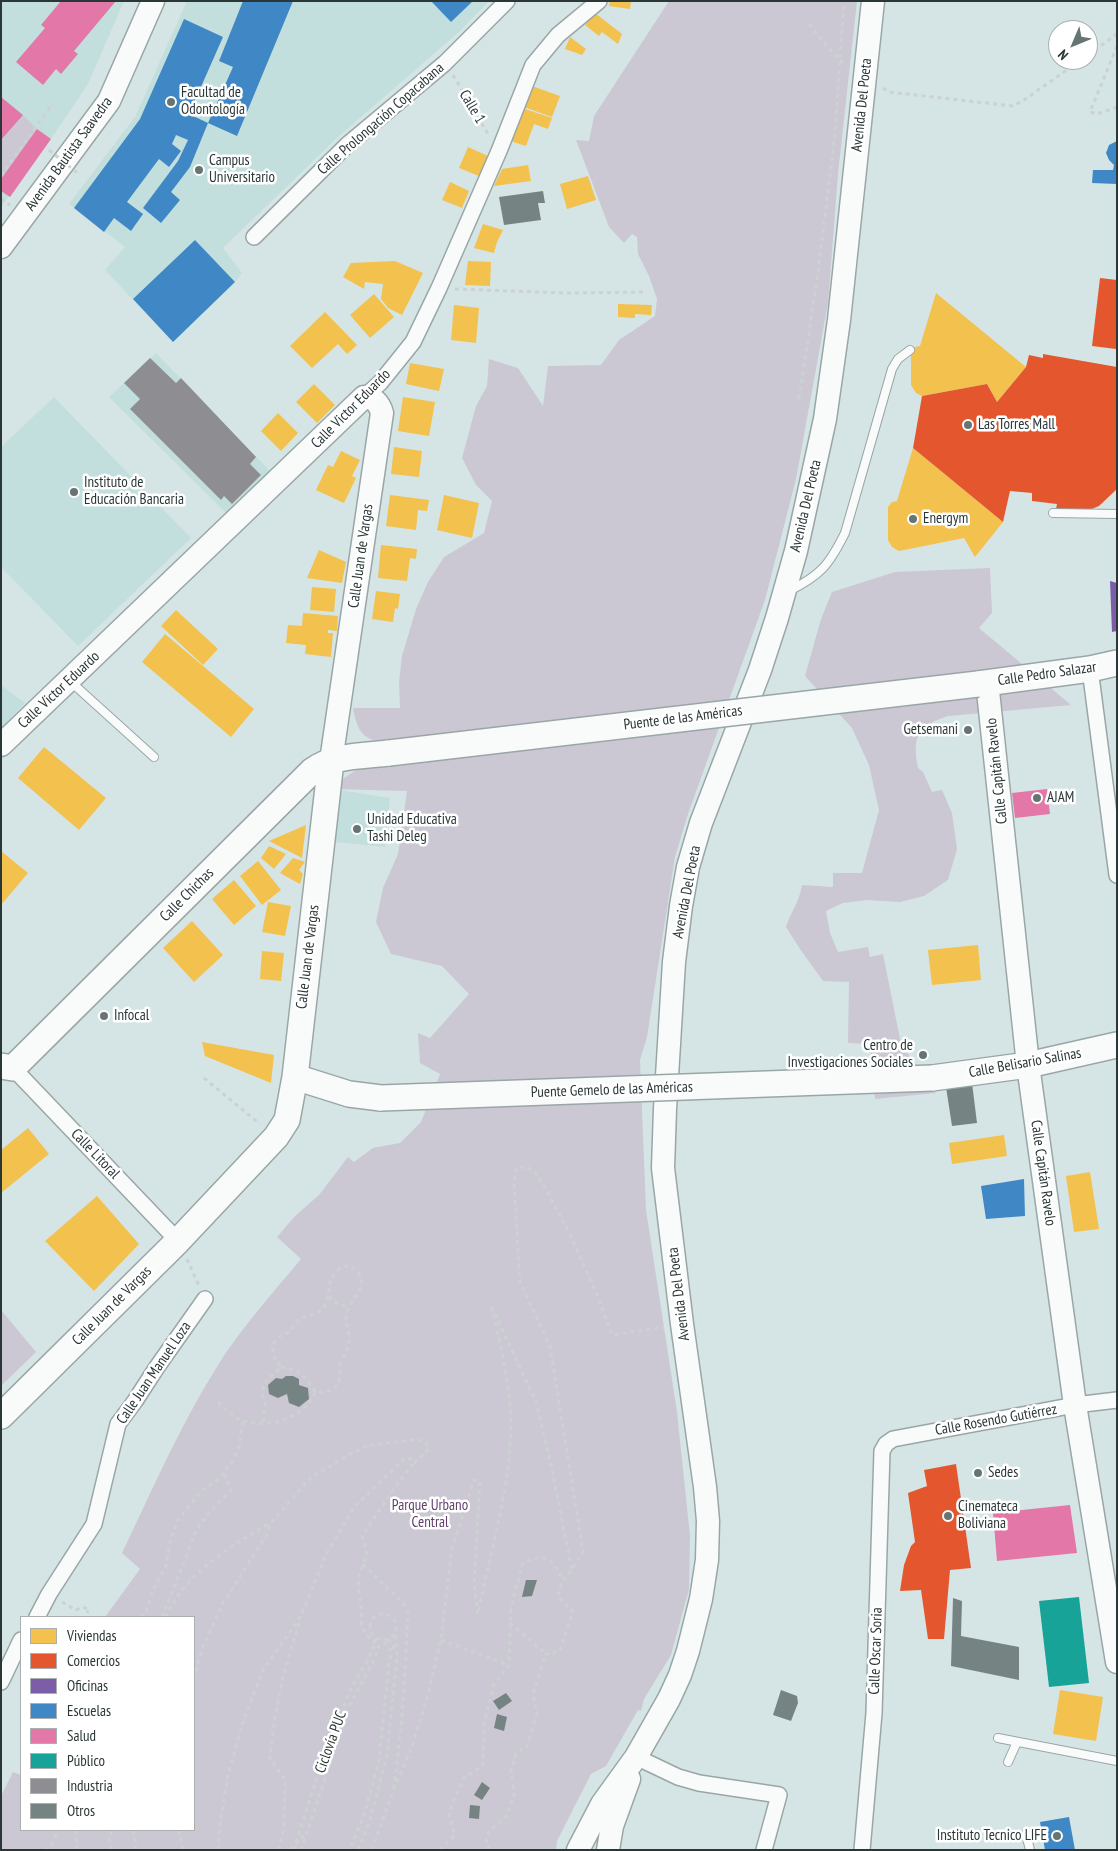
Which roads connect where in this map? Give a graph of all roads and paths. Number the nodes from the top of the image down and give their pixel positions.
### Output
1 (153, 1) edge
2 (507, 1) edge
3 (599, 1) edge
4 (844, 1) edge
5 (874, 1) edge
6 (809, 24) dead end
7 (1117, 34) edge
8 (1117, 46) edge
9 (1098, 48) edge
10 (840, 61) junction
11 (445, 63) junction
12 (849, 68) dead end
13 (1067, 70) edge
14 (888, 92) dead end
15 (52, 104) dead end
16 (1117, 107) edge
17 (49, 150) dead end
18 (499, 151) junction
19 (80, 175) dead end
20 (1, 176) edge
21 (254, 237) dead end
22 (1, 247) edge
23 (439, 288) junction
24 (647, 292) dead end
25 (910, 350) dead end
26 (364, 397) junction
27 (800, 399) dead end
28 (1053, 513) dead end
29 (1117, 514) edge
30 (784, 594) junction
31 (1117, 662) edge
32 (1090, 669) junction
33 (69, 681) junction
34 (982, 683) junction
35 (1, 745) edge
36 (389, 753) joint
37 (154, 757) dead end
38 (331, 760) junction
39 (1117, 876) edge
40 (1117, 1045) edge
41 (1028, 1065) junction
42 (7, 1067) edge
43 (295, 1077) junction
44 (204, 1078) dead end
45 (932, 1078) joint
46 (276, 1136) junction
47 (178, 1241) junction
48 (329, 1296) junction
49 (205, 1299) joint
50 (348, 1306) junction
51 (682, 1324) junction
52 (281, 1367) junction
53 (315, 1392) junction
54 (1117, 1400) edge
55 (218, 1402) dead end
56 (1075, 1405) junction
57 (1, 1416) edge
58 (243, 1421) junction
59 (263, 1423) junction
60 (882, 1451) joint
61 (412, 1465) junction
62 (224, 1472) junction
63 (271, 1523) junction
64 (363, 1564) junction
65 (572, 1570) junction
66 (562, 1581) junction
67 (49, 1594) junction
68 (87, 1613) dead end
69 (38, 1616) edge
70 (141, 1616) edge
71 (163, 1616) edge
72 (164, 1616) edge
73 (301, 1616) junction
74 (510, 1624) junction
75 (395, 1630) junction
76 (388, 1639) junction
77 (376, 1640) junction
78 (441, 1640) junction
79 (20, 1642) edge
80 (379, 1646) junction
81 (397, 1652) junction
82 (546, 1654) junction
83 (1117, 1662) edge
84 (508, 1665) junction
85 (195, 1674) edge
86 (1, 1682) edge
87 (998, 1738) dead end
88 (1017, 1742) junction
89 (636, 1757) junction
90 (1117, 1761) edge
91 (1008, 1762) dead end
92 (393, 1791) junction
93 (58, 1831) edge
94 (76, 1831) edge
95 (112, 1831) edge
96 (133, 1831) edge
97 (178, 1831) edge
98 (306, 1834) junction
99 (1026, 1834) dead end
100 (296, 1843) junction
101 (45, 1850) edge
102 (77, 1850) edge
103 (111, 1850) edge
104 (136, 1850) edge
105 (183, 1850) edge
106 (218, 1850) edge
107 (244, 1850) edge
108 (248, 1850) edge
109 (280, 1850) edge
110 (290, 1850) edge
111 (294, 1850) edge
112 (301, 1850) edge
113 (350, 1850) edge
114 (358, 1850) edge
115 (372, 1850) edge
116 (440, 1850) edge
117 (490, 1850) edge
118 (578, 1850) edge
119 (608, 1850) edge
120 (764, 1850) edge
121 (862, 1850) edge
122 (1030, 1850) edge

1 - 22 main road, Avenida Bautista Saavedra
2 - 11 street, Calle Prolongación Copacabana
3 - 18 street, Calle Victor Eduardo
4 - 10 path
5 - 30 main road, Avenida Del Poeta
6 - 10 path
7 - 9 path
8 - 16 path
10 - 12 path
10 - 27 path
11 - 18 path, Calle 1
11 - 21 street, Calle Prolongación Copacabana
13 - 14 path
15 - 20 path
17 - 19 path, bridge
18 - 23 street, Calle Victor Eduardo
23 - 24 path
23 - 26 street, Calle Victor Eduardo
25 - 30 lane
26 - 33 main road, Calle Victor Eduardo
26 - 38 main road, Calle Juan de Vargas
28 - 29 lane
30 - 51 main road, Avenida Del Poeta
31 - 32 main road, Calle Pedro Salazar
32 - 34 main road, Calle Pedro Salazar
32 - 39 street
33 - 35 main road, Calle Victor Eduardo
33 - 37 lane
34 - 36 main road, Puente de las Américas, bridge
34 - 41 main road, Calle Capitán Ravelo
36 - 38 main road, Calle Chichas
38 - 42 main road, Calle Chichas
38 - 43 main road, Calle Juan de Vargas
40 - 41 main road, Calle Belisario Salinas
41 - 45 main road, Calle Belisario Salinas
41 - 56 main road, Calle Capitán Ravelo
42 - 47 street, Calle Litoral
43 - 45 main road, Puente Gemelo de las Américas, bridge
43 - 46 main road, Calle Juan de Vargas
44 - 46 path
46 - 47 main road, Calle Juan de Vargas
47 - 49 path
47 - 57 main road, Calle Juan de Vargas
48 - 50 path
48 - 50 path
48 - 52 path
49 - 67 street, Calle Juan Manuel Loza
50 - 53 path
51 - 65 path
51 - 89 main road, Avenida Del Poeta
52 - 53 path
52 - 59 path
53 - 59 path
54 - 56 street, Calle Rosendo Gutiérrez
55 - 58 path
56 - 60 street, Calle Rosendo Gutiérrez
56 - 83 main road, Calle Capitán Ravelo
58 - 59 path
58 - 62 path
60 - 121 street, Calle Oscar Soria
61 - 63 path
61 - 64 path
61 - 73 path
62 - 70 path
62 - 71 path
63 - 72 path
63 - 85 path
64 - 77 path
64 - 92 path
65 - 66 path
65 - 78 path
66 - 74 path
66 - 82 path
67 - 68 path
67 - 69 street, Calle Juan Manuel Loza
73 - 106 path
73 - 109 path
74 - 82 path
74 - 84 path
75 - 76 path
75 - 77 path, Ciclovía PUC
75 - 81 path
76 - 77 path
76 - 81 path
77 - 80 path
77 - 100 path, Ciclovía PUC
78 - 84 path
78 - 92 path
79 - 86 street
80 - 98 path
80 - 113 path
81 - 114 path
82 - 117 path
84 - 116 path
87 - 88 lane
88 - 90 lane
88 - 91 lane
89 - 118 main road, Avenida Del Poeta
89 - 119 main road, Avenida Del Poeta
89 - 120 street
92 - 115 path
93 - 101 path
94 - 102 path
95 - 103 path
96 - 104 path
97 - 105 path
98 - 100 path
98 - 112 path
99 - 122 lane
100 - 110 path
100 - 111 path, Ciclovía PUC
107 - 108 path

